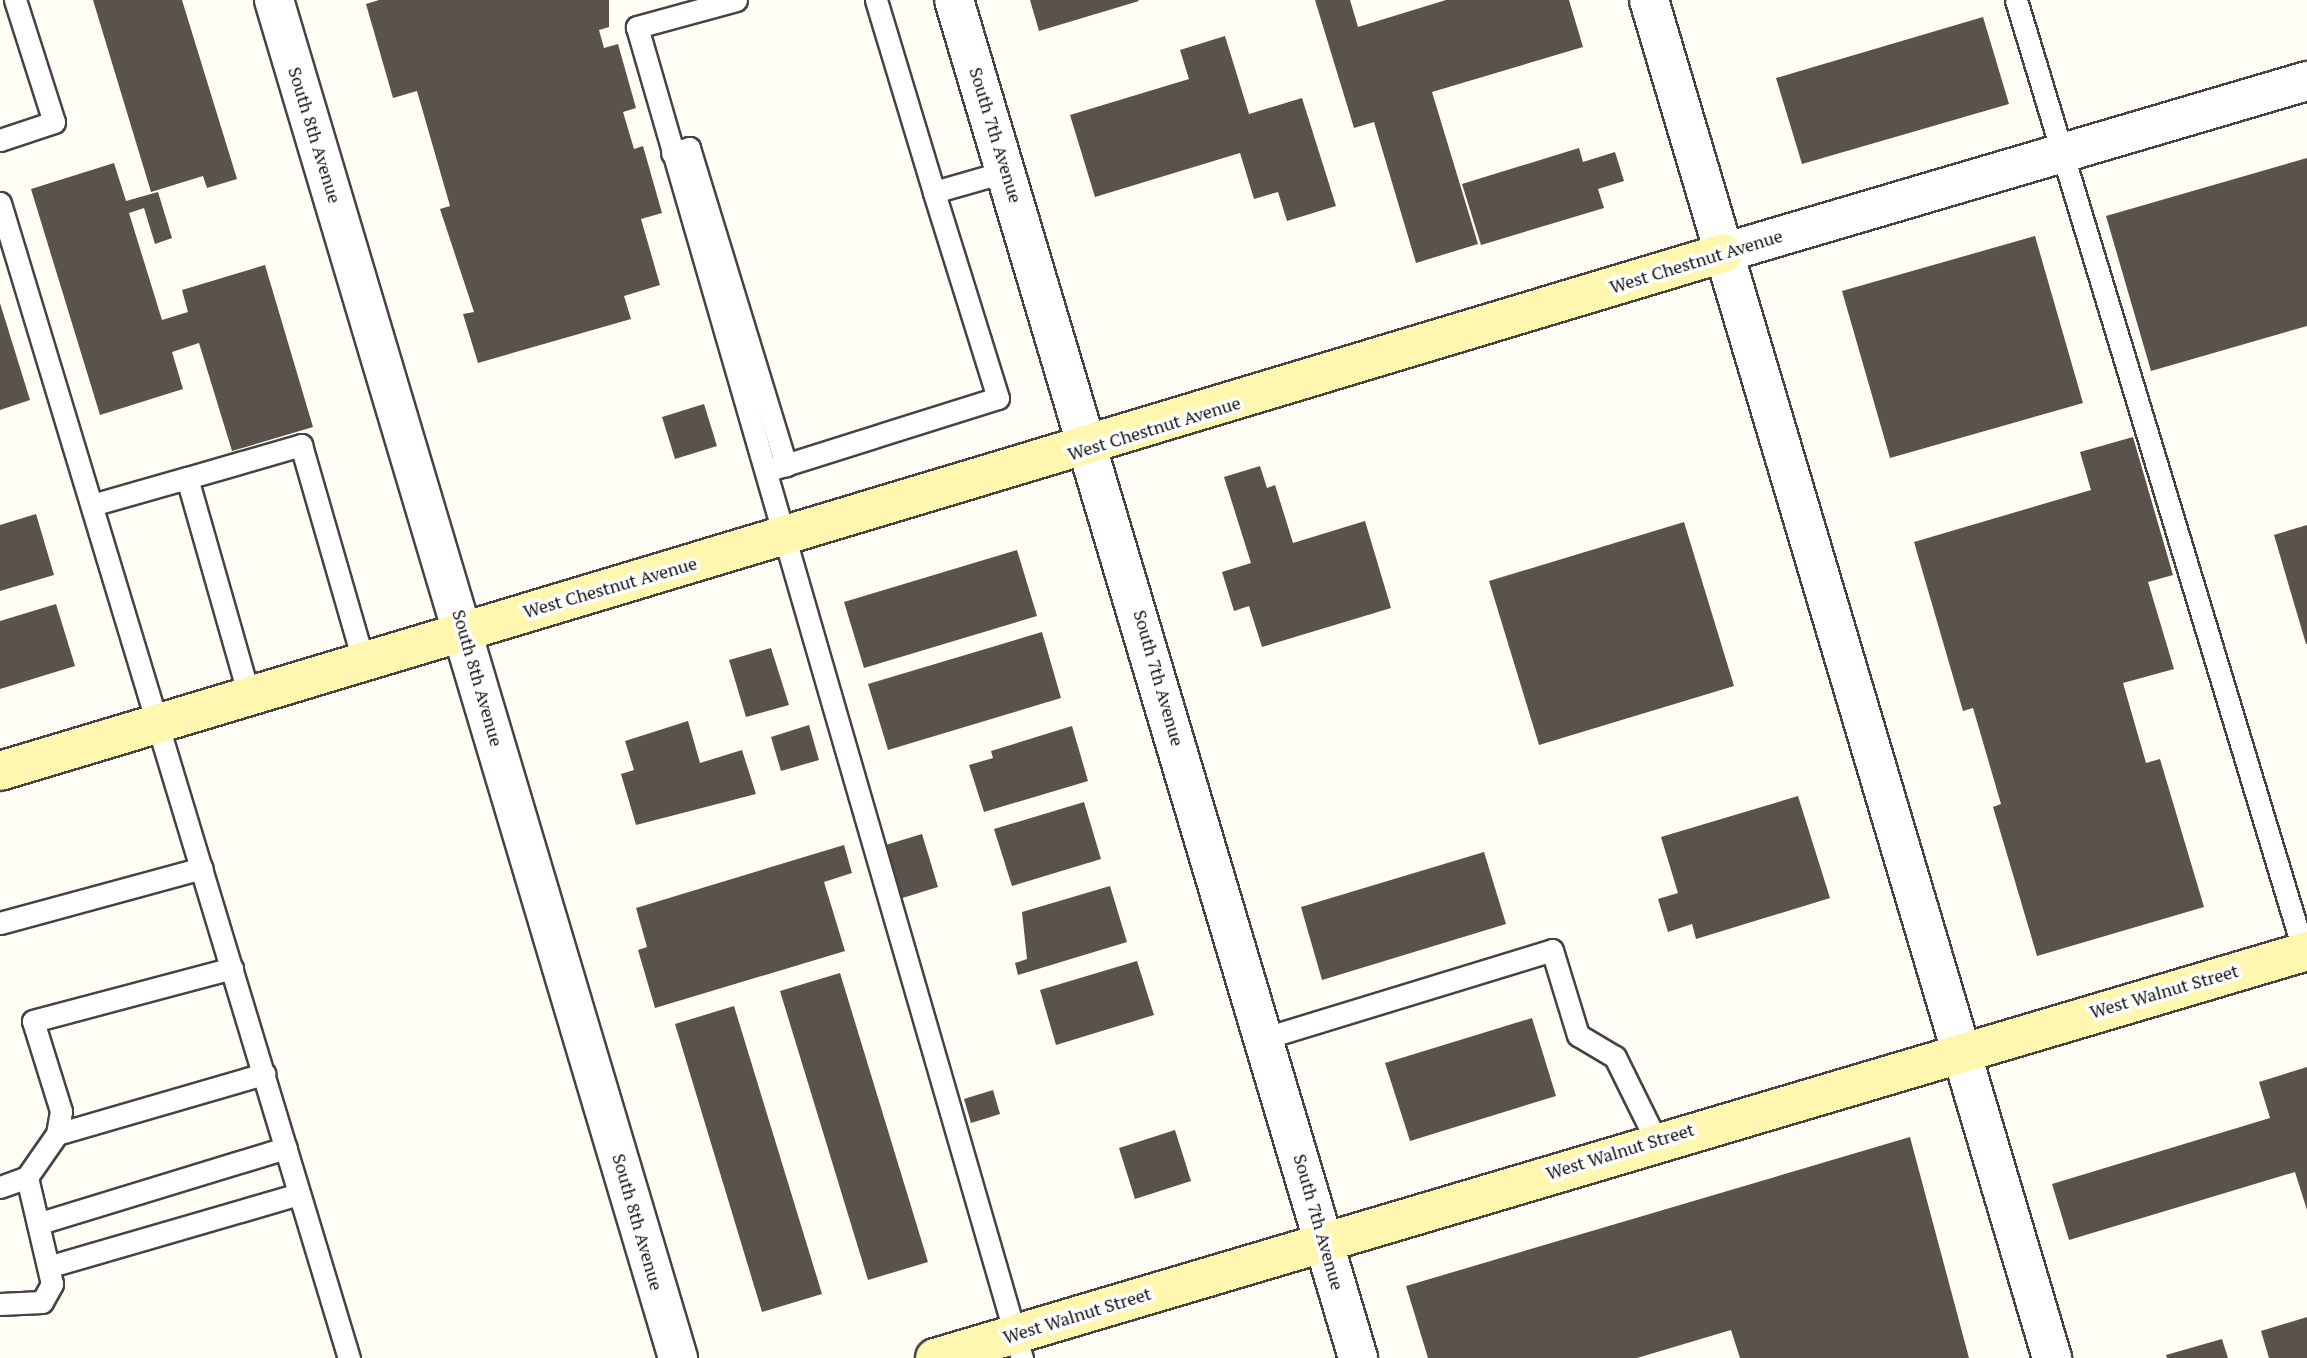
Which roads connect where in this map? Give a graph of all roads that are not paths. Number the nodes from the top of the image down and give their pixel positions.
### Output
1 (15, 0) edge
2 (274, 0) edge
3 (736, 0) edge
4 (876, 0) edge
5 (954, 0) edge
6 (1649, 0) edge
7 (2016, 0) edge
8 (2307, 82) edge
9 (0, 140) edge
10 (672, 153) junction
11 (2061, 153) junction
12 (1007, 171) junction
13 (934, 192) junction
14 (0, 203) edge
15 (1723, 253) junction
16 (1091, 447) junction
17 (786, 464) junction
18 (766, 471) junction
19 (187, 478) junction
20 (92, 505) junction
21 (786, 536) junction
22 (464, 629) junction
23 (363, 660) junction
24 (249, 695) junction
25 (159, 722) junction
26 (0, 771) edge
27 (202, 868) junction
28 (0, 923) edge
29 (2306, 955) edge
30 (232, 968) junction
31 (1265, 1038) junction
32 (1960, 1049) junction
33 (264, 1074) junction
34 (57, 1134) junction
35 (1656, 1140) junction
36 (286, 1148) junction
37 (27, 1177) junction
38 (0, 1187) edge
39 (299, 1194) junction
40 (40, 1223) junction
41 (1324, 1241) junction
42 (51, 1266) junction
43 (0, 1304) edge
44 (1019, 1346) edge
45 (349, 1358) edge
46 (678, 1358) edge
47 (935, 1358) edge
48 (1358, 1358) edge
49 (2052, 1358) edge

1 - 9 lane
2 - 22 street, South 8th Avenue
3 - 10 lane
4 - 13 lane
5 - 12 street, South 7th Avenue
6 - 15 street
7 - 11 lane
8 - 11 street, West Chestnut Avenue
10 - 17 lane
10 - 18 lane
11 - 15 street, West Chestnut Avenue
11 - 29 lane
12 - 13 lane
12 - 16 street, South 7th Avenue
13 - 17 lane
14 - 20 lane
15 - 16 street, West Chestnut Avenue
15 - 32 street
16 - 21 street, West Chestnut Avenue
16 - 31 street, South 7th Avenue
17 - 18 lane
18 - 21 lane
19 - 20 lane
19 - 23 lane
19 - 24 lane
20 - 25 lane
21 - 22 street, West Chestnut Avenue
21 - 44 lane
22 - 23 street, West Chestnut Avenue
22 - 46 street, South 8th Avenue
23 - 24 street, West Chestnut Avenue
24 - 25 street, West Chestnut Avenue
25 - 26 street, West Chestnut Avenue
25 - 27 lane
27 - 28 lane
27 - 30 lane
29 - 32 street, West Walnut Street
30 - 33 lane
30 - 34 lane
31 - 35 lane
31 - 41 street, South 7th Avenue
32 - 35 street, West Walnut Street
32 - 49 street
33 - 34 lane
33 - 36 lane
34 - 37 lane
35 - 41 street, West Walnut Street
36 - 39 lane
36 - 40 lane
37 - 38 lane
37 - 40 lane
39 - 42 lane
39 - 45 lane
40 - 42 lane
41 - 44 street, West Walnut Street
41 - 48 street, South 7th Avenue
42 - 43 lane
44 - 47 street, West Walnut Street

